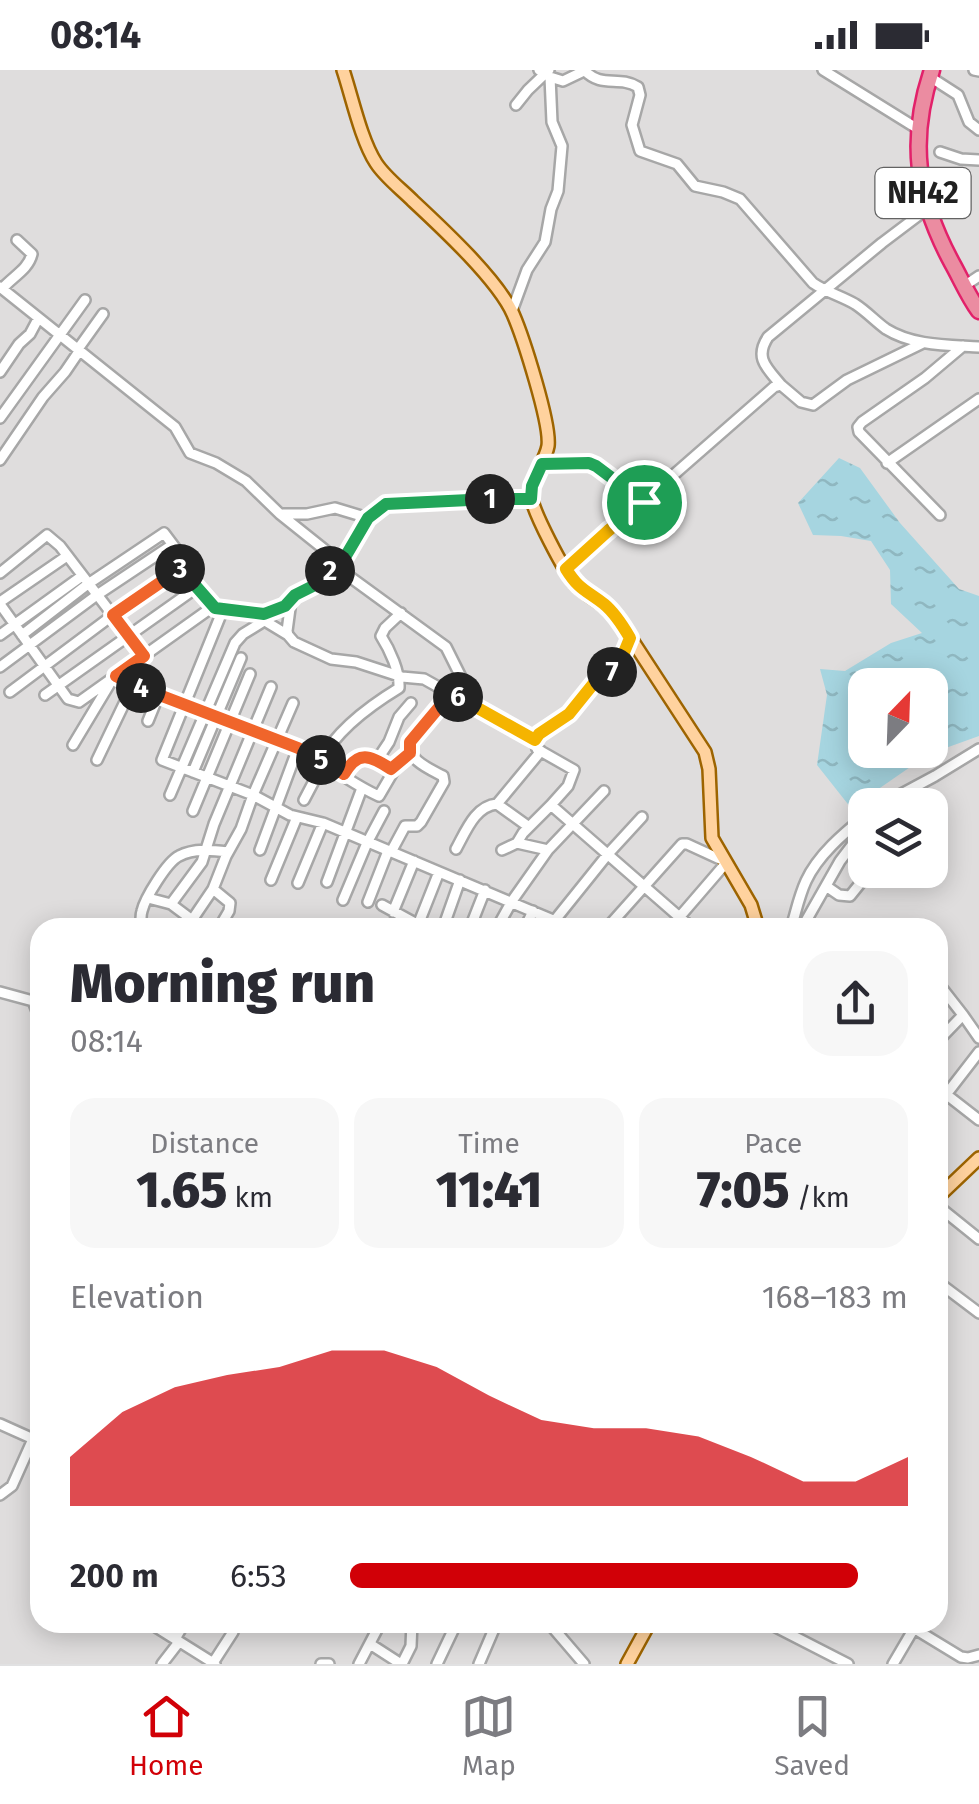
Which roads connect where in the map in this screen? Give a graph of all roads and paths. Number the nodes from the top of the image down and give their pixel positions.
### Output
1 (342, 70) edge
2 (823, 70) edge
3 (586, 71) edge
4 (546, 73) edge
5 (931, 74) edge
6 (516, 104) dead end
7 (918, 128) junction
8 (979, 130) edge
9 (918, 147) junction
10 (979, 160) edge
11 (927, 209) junction
12 (17, 240) dead end
13 (979, 276) edge
14 (964, 286) junction
15 (1, 288) edge
16 (825, 291) junction
17 (85, 300) dead end
18 (978, 310) edge
19 (512, 311) junction
20 (103, 314) dead end
21 (38, 319) junction
22 (60, 336) junction
23 (923, 342) junction
24 (963, 346) junction
25 (979, 348) edge
26 (79, 350) junction
27 (0, 372) edge
28 (781, 385) junction
29 (979, 398) edge
30 (0, 418) edge
31 (0, 460) edge
32 (887, 462) junction
33 (542, 464) junction
34 (531, 499) junction
35 (644, 502) junction
36 (280, 514) junction
37 (940, 515) dead end
38 (368, 518) junction
39 (172, 545) junction
40 (67, 556) junction
41 (187, 564) junction
42 (338, 564) junction
43 (566, 569) junction
44 (0, 573) edge
45 (85, 580) junction
46 (196, 588) junction
47 (97, 595) junction
48 (291, 600) junction
49 (0, 603) edge
50 (220, 607) junction
51 (249, 612) junction
52 (400, 613) junction
53 (113, 615) junction
54 (264, 621) junction
55 (14, 624) junction
56 (0, 635) edge
57 (22, 635) junction
58 (288, 635) junction
59 (128, 636) junction
60 (630, 638) junction
61 (28, 645) junction
62 (144, 656) junction
63 (241, 658) dead end
64 (43, 666) junction
65 (0, 667) edge
66 (250, 674) dead end
67 (397, 676) junction
68 (114, 677) junction
69 (57, 684) junction
70 (133, 685) junction
71 (271, 687) dead end
72 (10, 692) dead end
73 (451, 693) junction
74 (159, 694) junction
75 (45, 695) dead end
76 (183, 703) junction
77 (293, 703) dead end
78 (411, 703) dead end
79 (206, 712) junction
80 (217, 717) junction
81 (148, 721) dead end
82 (230, 722) junction
83 (253, 731) junction
84 (276, 740) junction
85 (535, 740) junction
86 (73, 746) dead end
87 (298, 748) junction
88 (979, 749) edge
89 (541, 751) junction
90 (410, 753) junction
91 (374, 758) junction
92 (97, 760) dead end
93 (322, 761) junction
94 (391, 769) junction
95 (188, 770) junction
96 (344, 774) junction
97 (207, 778) junction
98 (230, 787) junction
99 (362, 788) junction
100 (911, 788) edge
101 (604, 791) dead end
102 (253, 795) junction
103 (170, 796) dead end
104 (304, 800) dead end
105 (498, 804) junction
106 (551, 805) junction
107 (276, 807) junction
108 (192, 811) dead end
109 (384, 811) dead end
110 (642, 817) dead end
111 (297, 818) junction
112 (322, 823) junction
113 (573, 823) junction
114 (528, 828) junction
115 (848, 831) edge
116 (346, 833) junction
117 (367, 842) junction
118 (517, 843) junction
119 (456, 849) dead end
120 (205, 850) junction
121 (260, 850) dead end
122 (502, 850) dead end
123 (548, 850) junction
124 (228, 852) junction
125 (390, 852) junction
126 (848, 853) edge
127 (608, 854) junction
128 (414, 862) junction
129 (725, 862) junction
130 (438, 872) junction
131 (272, 880) dead end
132 (460, 880) junction
133 (328, 882) dead end
134 (298, 883) dead end
135 (643, 886) junction
136 (826, 886) junction
137 (182, 888) junction
138 (857, 888) edge
139 (213, 890) junction
140 (485, 890) junction
141 (148, 898) junction
142 (344, 900) dead end
143 (512, 901) junction
144 (204, 902) junction
145 (368, 902) dead end
146 (170, 904) junction
147 (382, 905) dead end
148 (533, 911) junction
149 (393, 912) junction
150 (678, 916) junction
151 (141, 918) edge
152 (189, 918) edge
153 (193, 918) edge
154 (225, 918) edge
155 (405, 918) edge
156 (424, 918) edge
157 (446, 918) edge
158 (474, 918) edge
159 (503, 918) edge
160 (530, 918) edge
161 (550, 918) edge
162 (557, 918) edge
163 (616, 918) edge
164 (680, 918) edge
165 (755, 918) edge
166 (794, 918) edge
167 (808, 918) edge
168 (0, 992) edge
169 (948, 995) edge
170 (30, 1000) edge
171 (964, 1015) junction
172 (948, 1029) edge
173 (978, 1034) edge
174 (979, 1052) edge
175 (948, 1086) edge
176 (948, 1097) edge
177 (979, 1120) edge
178 (978, 1161) edge
179 (948, 1185) edge
180 (948, 1214) edge
181 (979, 1239) edge
182 (948, 1290) edge
183 (979, 1313) edge
184 (0, 1424) edge
185 (30, 1437) edge
186 (30, 1452) edge
187 (0, 1495) edge
188 (166, 1633) edge
189 (180, 1633) edge
190 (232, 1633) edge
191 (376, 1633) edge
192 (410, 1633) edge
193 (451, 1633) edge
194 (492, 1633) edge
195 (557, 1633) edge
196 (640, 1633) edge
197 (787, 1633) edge
198 (911, 1633) edge
199 (922, 1633) edge
200 (177, 1640) junction
201 (370, 1644) junction
202 (979, 1655) edge
203 (162, 1664) edge
204 (214, 1664) edge
205 (359, 1664) edge
206 (402, 1664) edge
207 (437, 1664) edge
208 (479, 1664) edge
209 (584, 1664) edge
210 (624, 1664) edge
211 (848, 1664) edge
212 (893, 1664) edge

1 - 19 main road
2 - 7 street
3 - 4 street
3 - 16 street
4 - 6 street
4 - 19 street
5 - 7 highway, NH42
5 - 8 street
7 - 9 highway, NH42
9 - 10 street
9 - 11 highway, NH42
11 - 14 highway, NH42
11 - 16 street
12 - 15 street
13 - 14 street
14 - 18 highway, NH42
15 - 21 street
16 - 23 street
16 - 28 street
17 - 22 street
19 - 33 main road
20 - 26 street
21 - 22 street
21 - 27 street
22 - 26 street
22 - 30 street
23 - 24 street
23 - 28 street
24 - 25 street
24 - 32 street
26 - 31 street
26 - 36 street
28 - 35 street
29 - 32 street
32 - 37 street
33 - 34 main road
33 - 35 street
34 - 38 street
34 - 43 main road
35 - 43 street
36 - 38 street
36 - 42 street
38 - 42 street
39 - 41 street
39 - 45 street
39 - 47 street
40 - 44 street
40 - 45 street
40 - 49 street
41 - 46 street
41 - 53 street
42 - 48 street
42 - 52 street
43 - 60 main road
45 - 47 street
45 - 55 street
45 - 57 street
46 - 50 street
46 - 59 street
47 - 53 street
47 - 61 street
48 - 51 street
48 - 58 street
49 - 55 street
50 - 51 street
50 - 62 street
50 - 76 street
51 - 54 street
52 - 67 street
52 - 73 street
53 - 59 street
53 - 64 street
54 - 58 street
54 - 79 street
55 - 56 street
55 - 57 street
57 - 61 street
58 - 67 street
59 - 62 street
59 - 69 street
60 - 85 street
60 - 129 main road
61 - 64 street
61 - 65 street
62 - 68 street
63 - 80 street
64 - 69 street
64 - 72 street
66 - 82 street
67 - 73 street
67 - 93 street
68 - 69 street
68 - 70 street
68 - 86 street
69 - 75 street
70 - 74 street
70 - 92 street
71 - 83 street
73 - 85 street
73 - 90 street
74 - 76 street
74 - 81 street
76 - 79 street
76 - 95 street
77 - 84 street
78 - 91 street
79 - 80 street
79 - 95 street
80 - 82 street
80 - 95 street
82 - 83 street
82 - 97 street
83 - 84 street
83 - 98 street
84 - 87 street
84 - 102 street
85 - 89 street
87 - 93 street
87 - 107 street
88 - 100 street
89 - 105 street
89 - 106 street
90 - 94 street
90 - 125 street
91 - 94 street
91 - 96 street
93 - 96 street
93 - 104 street
94 - 99 street
95 - 97 street
95 - 103 street
96 - 99 street
97 - 98 street
97 - 108 street
98 - 102 street
98 - 120 street
99 - 116 street
101 - 113 street
102 - 107 street
102 - 124 street
105 - 114 street
105 - 119 street
106 - 113 street
106 - 114 street
107 - 111 street
107 - 121 street
109 - 117 street
110 - 127 street
111 - 112 street
111 - 131 street
112 - 116 street
112 - 134 street
113 - 123 street
113 - 127 street
114 - 118 street
115 - 166 street
116 - 117 street
116 - 133 street
117 - 125 street
117 - 142 street
118 - 122 street
118 - 123 street
120 - 124 street
120 - 137 street
120 - 141 street
123 - 143 street
124 - 139 street
125 - 128 street
125 - 145 street
126 - 136 street
127 - 135 street
127 - 162 street
128 - 130 street
128 - 149 street
129 - 135 street
129 - 150 street
129 - 165 main road
130 - 132 street
130 - 156 street
132 - 140 street
132 - 157 street
135 - 150 street
135 - 163 street
136 - 138 street
136 - 167 street
137 - 144 street
137 - 146 street
139 - 144 street
139 - 154 street
140 - 143 street
140 - 158 street
141 - 146 street
141 - 151 street
143 - 148 street
143 - 159 street
144 - 153 street
146 - 152 street
147 - 149 street
148 - 160 street
148 - 161 street
149 - 155 street
150 - 164 street
168 - 170 street
169 - 171 street
171 - 172 street
171 - 173 street
174 - 175 street
176 - 177 street
178 - 179 main road
180 - 181 street
182 - 183 street
184 - 185 street
186 - 187 street
188 - 200 street
189 - 200 street
190 - 204 street
191 - 201 street
192 - 206 street
193 - 207 street
194 - 208 street
195 - 209 street
196 - 210 main road
197 - 211 street
198 - 212 street
199 - 202 street
200 - 203 street
200 - 204 street
201 - 205 street
201 - 206 street

